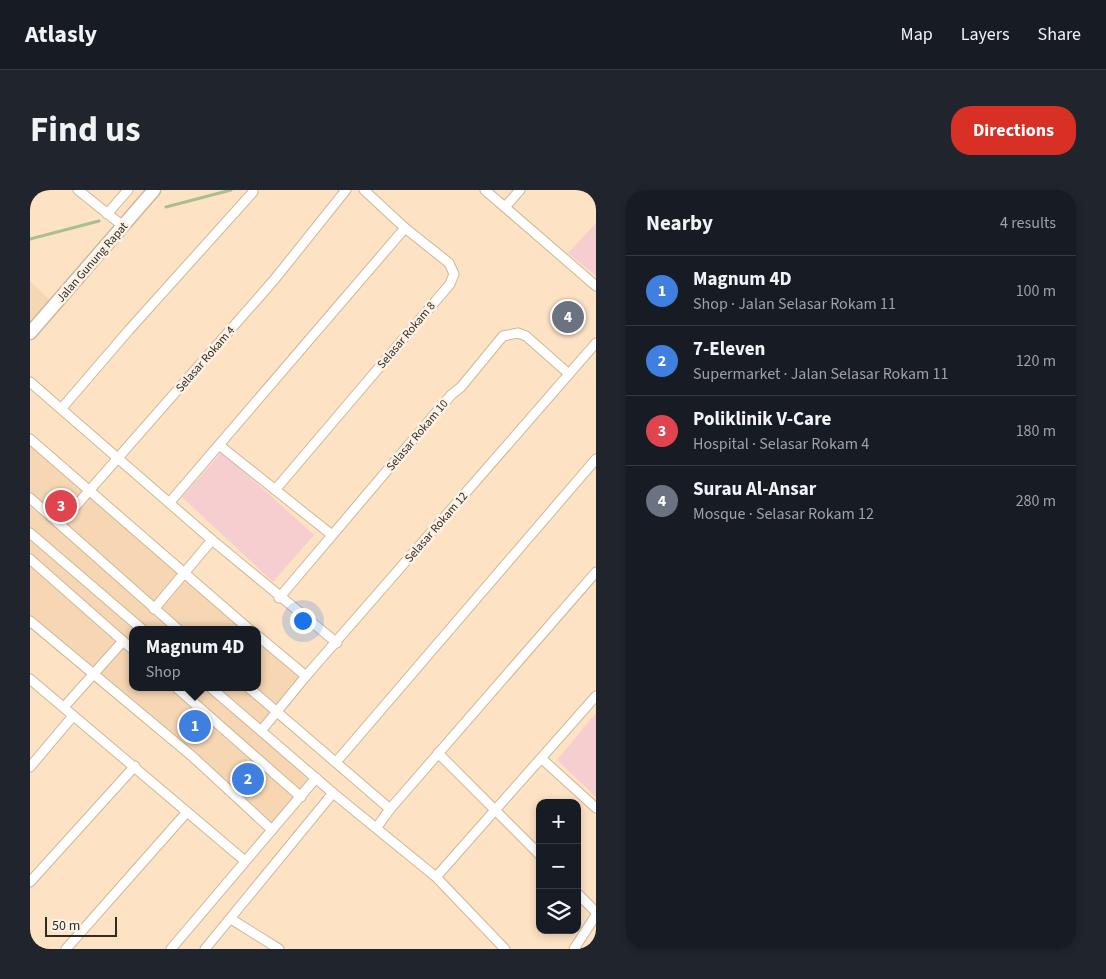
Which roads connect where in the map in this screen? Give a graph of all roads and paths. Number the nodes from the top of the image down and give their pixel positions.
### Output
1 (78, 190) edge
2 (128, 190) edge
3 (154, 190) edge
4 (346, 190) edge
5 (364, 190) edge
6 (485, 190) edge
7 (520, 190) edge
8 (253, 192) dead end
9 (505, 207) junction
10 (108, 214) junction
11 (123, 226) junction
12 (405, 228) junction
13 (596, 286) edge
14 (30, 333) edge
15 (596, 343) edge
16 (569, 374) junction
17 (30, 382) edge
18 (62, 408) junction
19 (30, 439) edge
20 (219, 445) junction
21 (119, 458) junction
22 (596, 459) edge
23 (275, 490) junction
24 (91, 491) junction
25 (30, 498) edge
26 (170, 502) junction
27 (60, 524) junction
28 (30, 533) edge
29 (332, 536) junction
30 (212, 540) junction
31 (31, 562) edge
32 (596, 572) edge
33 (182, 573) junction
34 (280, 598) junction
35 (154, 609) junction
36 (30, 621) edge
37 (137, 626) edge
38 (173, 626) edge
39 (245, 626) edge
40 (261, 638) edge
41 (123, 641) junction
42 (337, 643) junction
43 (129, 646) edge
44 (95, 675) junction
45 (306, 676) junction
46 (30, 679) edge
47 (183, 691) edge
48 (215, 691) edge
49 (253, 691) edge
50 (596, 696) edge
51 (64, 707) junction
52 (277, 712) junction
53 (74, 716) junction
54 (261, 731) junction
55 (438, 753) junction
56 (542, 759) junction
57 (336, 761) junction
58 (135, 766) junction
59 (30, 767) edge
60 (316, 778) junction
61 (332, 793) junction
62 (301, 797) junction
63 (596, 808) edge
64 (390, 809) junction
65 (495, 810) junction
66 (187, 812) junction
67 (377, 827) junction
68 (272, 830) junction
69 (536, 851) edge
70 (245, 861) junction
71 (436, 877) junction
72 (30, 882) edge
73 (581, 897) edge
74 (596, 914) edge
75 (230, 919) junction
76 (66, 949) edge
77 (171, 949) edge
78 (205, 949) edge
79 (279, 949) edge
80 (505, 949) edge
81 (574, 949) edge

1 - 10 street
2 - 10 street
3 - 11 street, Jalan Gunung Rapat
4 - 21 street, Selasar Rokam 4
5 - 12 street, Selasar Rokam 8
6 - 9 street
7 - 9 street
8 - 18 street
9 - 13 street
10 - 11 street
11 - 14 street, Jalan Gunung Rapat
12 - 20 street
12 - 23 street, Selasar Rokam 8
15 - 16 street, Selasar Rokam 12
16 - 29 street, Selasar Rokam 10
16 - 42 street, Selasar Rokam 12
17 - 18 street
18 - 21 street
19 - 24 street
20 - 23 street
20 - 26 street
21 - 24 street, Selasar Rokam 4
21 - 26 street
22 - 57 street
23 - 29 street
24 - 27 street, Selasar Rokam 4
24 - 33 street
25 - 27 street
26 - 30 street
27 - 35 street
28 - 37 street
29 - 34 street, Selasar Rokam 10
30 - 33 street
30 - 34 street
31 - 41 street
32 - 55 street
33 - 35 street
33 - 39 street
34 - 42 street
35 - 38 street
36 - 44 street
40 - 45 street
41 - 43 street
41 - 44 street
42 - 45 street, Selasar Rokam 12
44 - 51 street
44 - 68 street
45 - 52 street, Selasar Rokam 12
46 - 51 street
47 - 62 street
48 - 54 street
49 - 52 street
50 - 56 street
51 - 53 street
52 - 54 street, Selasar Rokam 12
52 - 57 street
53 - 58 street
53 - 59 street
54 - 60 street
55 - 64 street
55 - 65 street
56 - 63 street
56 - 65 street
57 - 64 street
58 - 66 street
58 - 72 street
60 - 61 street
60 - 62 street
61 - 67 street
61 - 75 street
62 - 68 street
64 - 67 street
65 - 69 street
65 - 71 street
66 - 70 street
66 - 76 street
67 - 71 street
68 - 70 street
70 - 77 street
71 - 80 street
73 - 74 street
74 - 81 street
75 - 78 street
75 - 79 street

